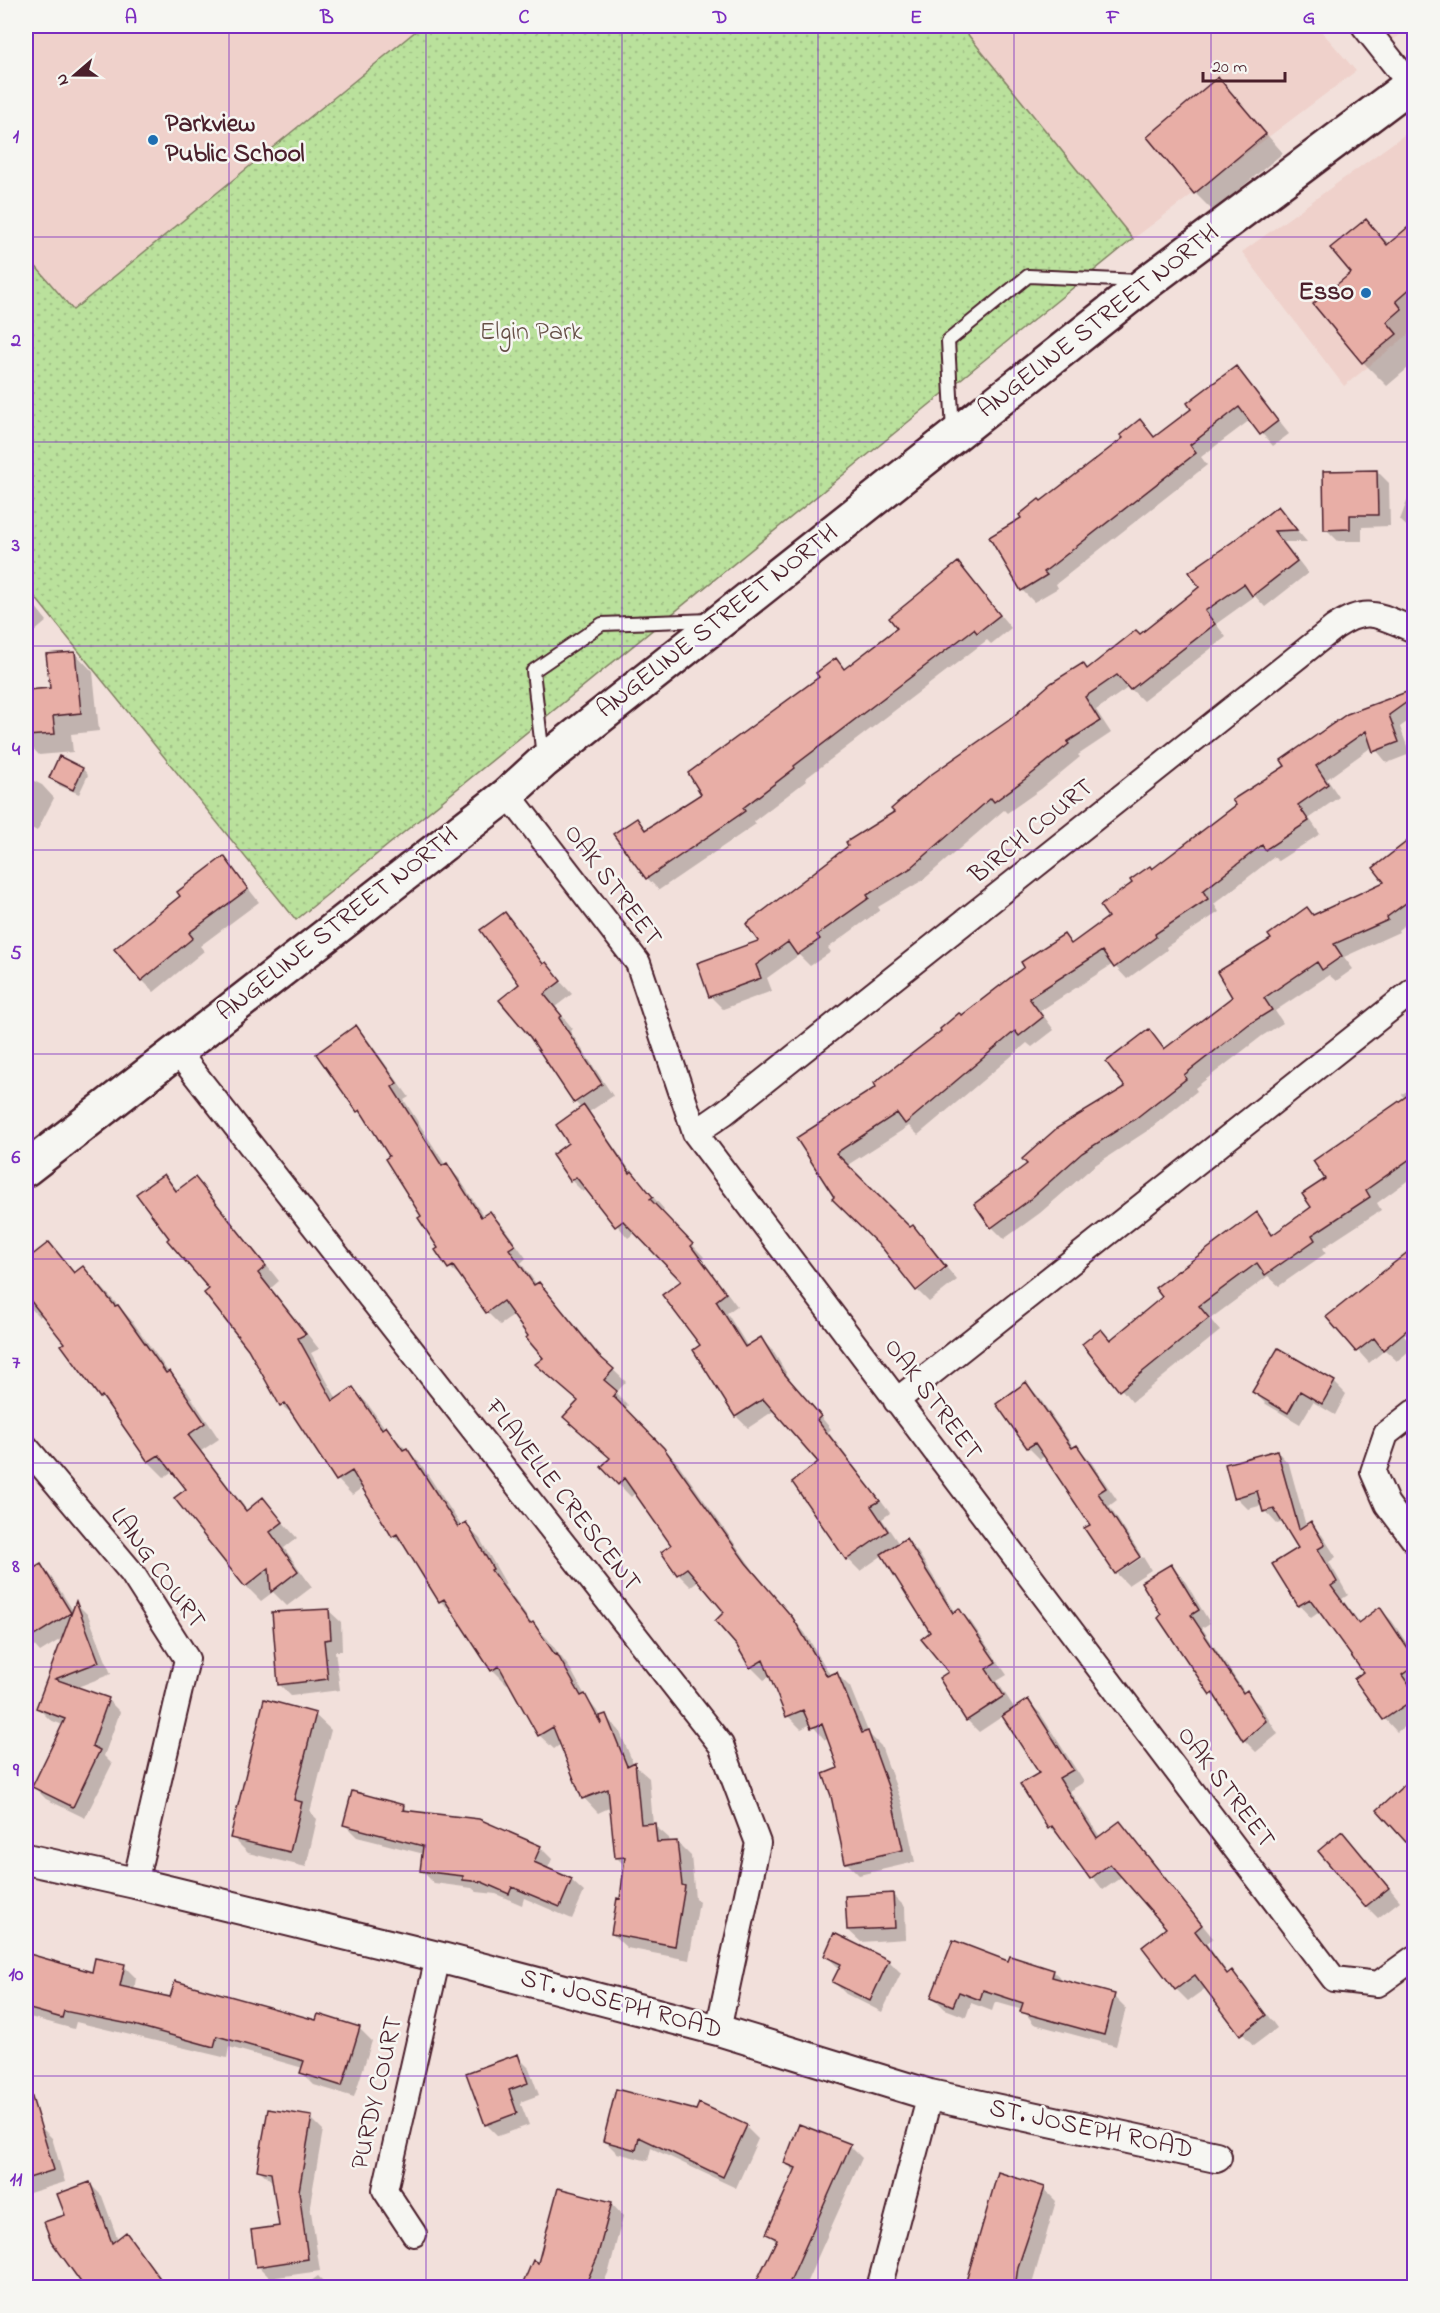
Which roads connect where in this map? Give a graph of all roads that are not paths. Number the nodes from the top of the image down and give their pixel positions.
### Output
1 (1364, 26) edge
2 (1413, 85) edge
3 (1149, 281) junction
4 (953, 436) junction
5 (721, 620) junction
6 (1414, 630) edge
7 (544, 761) junction
8 (508, 794) junction
9 (1414, 990) edge
10 (176, 1050) junction
11 (695, 1133) junction
12 (26, 1169) edge
13 (896, 1401) junction
14 (1414, 1412) edge
15 (26, 1447) edge
16 (1414, 1540) edge
17 (26, 1859) edge
18 (135, 1883) junction
19 (438, 1957) junction
20 (1414, 1958) edge
21 (718, 2030) junction
22 (930, 2095) junction
23 (1216, 2157) dead end
24 (414, 2234) dead end
25 (879, 2288) edge

1 - 2 street
2 - 3 main road, ANGELINE STREET NORTH
3 - 4 main road, ANGELINE STREET NORTH
3 - 4 lane
4 - 5 main road, ANGELINE STREET NORTH
5 - 7 main road, ANGELINE STREET NORTH
5 - 7 lane
6 - 11 street, BIRCH COURT
7 - 8 main road, ANGELINE STREET NORTH
8 - 10 main road, ANGELINE STREET NORTH
8 - 11 street, OAK STREET
9 - 13 street
10 - 12 main road, ANGELINE STREET NORTH
10 - 21 street, FLAVELLE CRESCENT
11 - 13 street, OAK STREET
13 - 20 street, OAK STREET
14 - 16 street
15 - 18 street, LANG COURT
17 - 18 street, ST. JOSEPH ROAD
18 - 19 street, ST. JOSEPH ROAD
19 - 21 street, ST. JOSEPH ROAD
19 - 24 street, PURDY COURT
21 - 22 street, ST. JOSEPH ROAD
22 - 23 street, ST. JOSEPH ROAD
22 - 25 street

